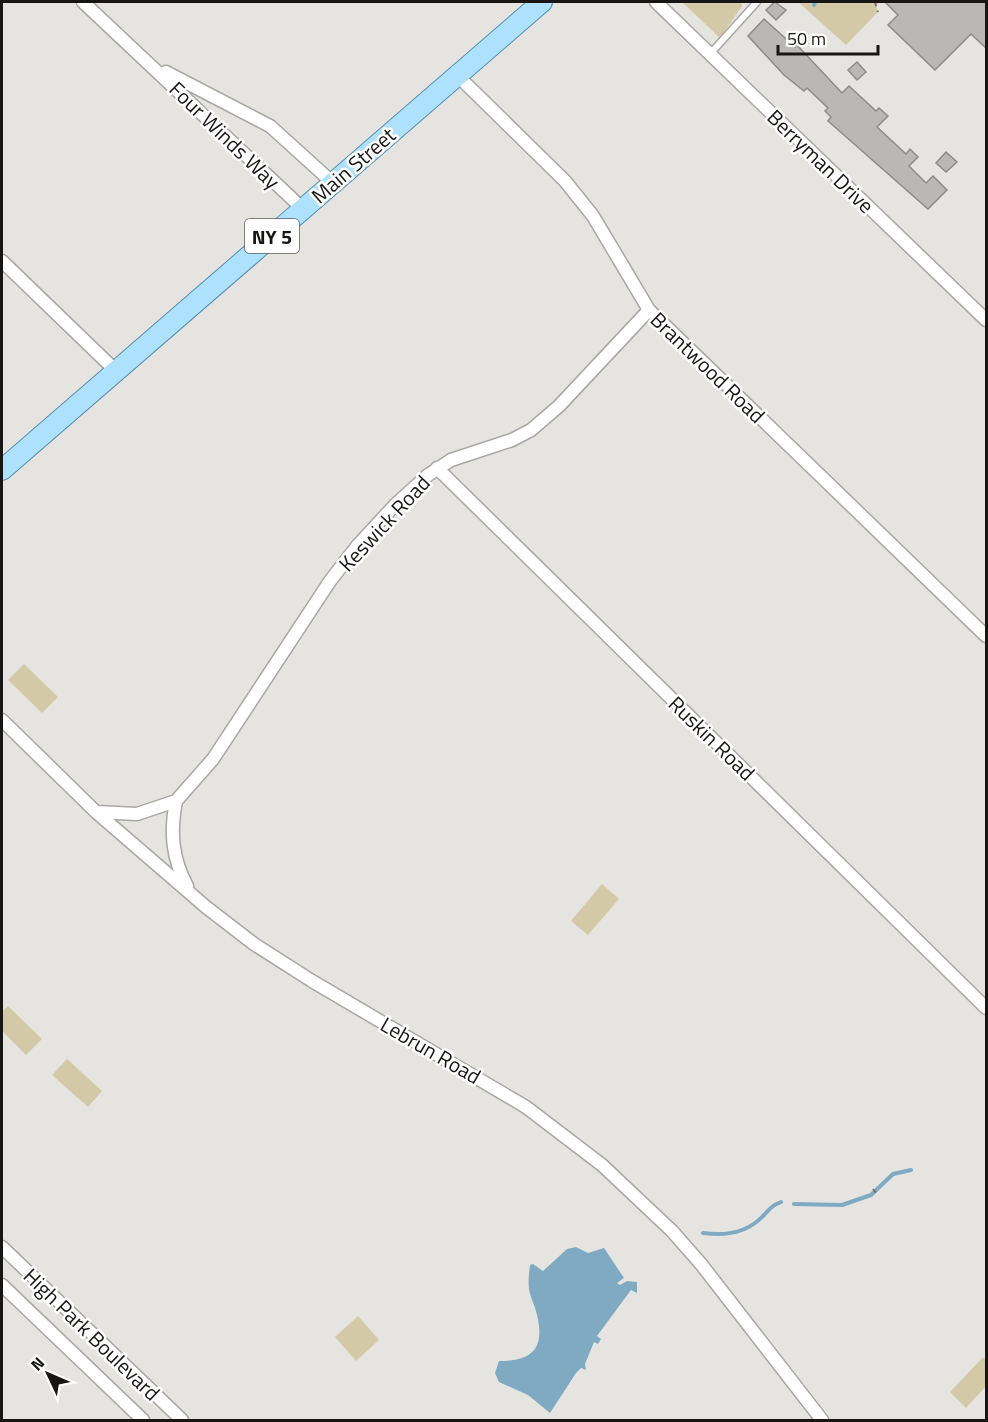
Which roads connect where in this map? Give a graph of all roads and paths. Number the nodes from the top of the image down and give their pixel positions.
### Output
1 (83, 2) edge
2 (542, 2) edge
3 (656, 2) edge
4 (757, 2) edge
5 (877, 2) edge
6 (878, 12) dead end
7 (710, 54) junction
8 (147, 61) junction
9 (457, 75) junction
10 (333, 183) junction
11 (303, 209) junction
12 (2, 261) edge
13 (649, 310) junction
14 (987, 320) edge
15 (116, 371) junction
16 (437, 468) junction
17 (2, 470) edge
18 (987, 636) edge
19 (2, 720) edge
20 (176, 801) junction
21 (96, 812) junction
22 (190, 893) junction
23 (987, 1008) edge
24 (873, 1189) dead end
25 (877, 1194) dead end
26 (2, 1247) edge
27 (2, 1285) edge
28 (143, 1420) edge
29 (182, 1420) edge
30 (822, 1420) edge

1 - 8 street, Four Winds Way
2 - 9 main road, Main Street / NY 5
3 - 7 street, Berryman Drive
4 - 7 lane
5 - 6 path
7 - 14 street, Berryman Drive
8 - 10 street, Four Winds Way
8 - 11 street, Four Winds Way
9 - 10 main road, Main Street / NY 5
9 - 13 street, Brantwood Road
10 - 11 main road, Main Street / NY 5
11 - 15 main road, Main Street / NY 5
12 - 15 street
13 - 16 street, Keswick Road
13 - 18 street, Brantwood Road
15 - 17 main road, Main Street / NY 5
16 - 20 street, Keswick Road
16 - 23 street, Ruskin Road
19 - 21 street, Lebrun Road
20 - 21 street
20 - 22 street
21 - 22 street, Lebrun Road
22 - 30 street, Lebrun Road
24 - 25 path
26 - 29 street, High Park Boulevard
27 - 28 street, High Park Boulevard

